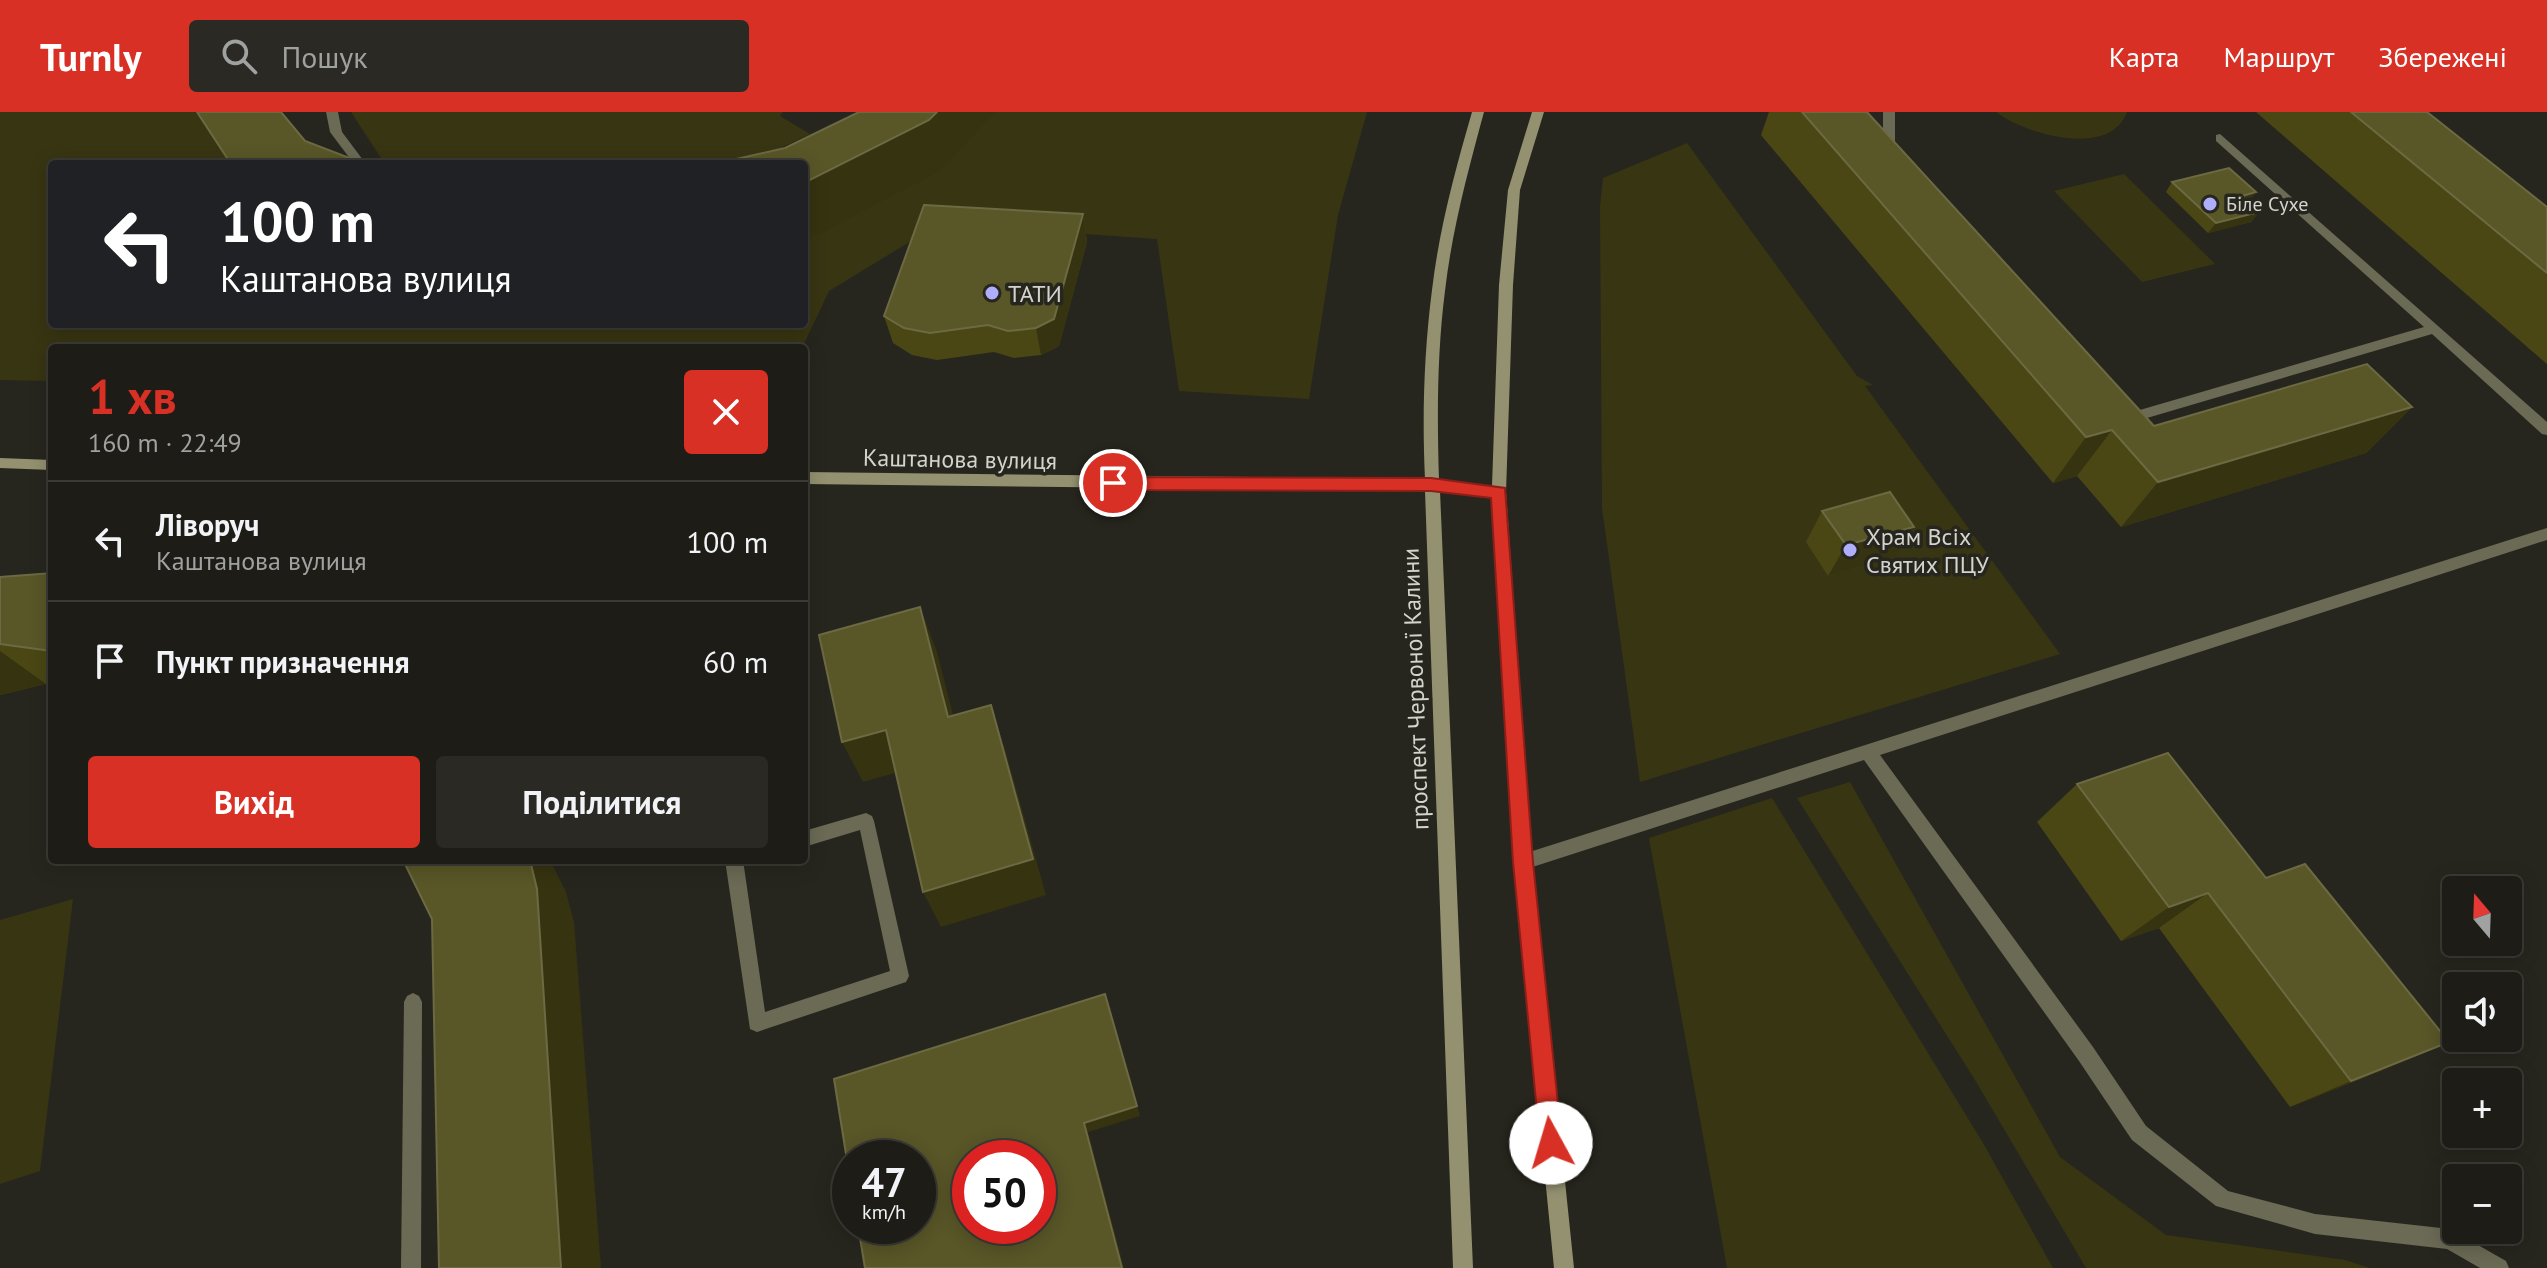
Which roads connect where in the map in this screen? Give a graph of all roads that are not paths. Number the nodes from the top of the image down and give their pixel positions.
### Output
1 (332, 112) edge
2 (1478, 112) edge
3 (1538, 112) edge
4 (1889, 112) edge
5 (2220, 138) dead end
6 (357, 160) edge
7 (1899, 164) edge
8 (2434, 329) junction
9 (2119, 406) edge
10 (2547, 430) edge
11 (0, 463) edge
12 (48, 465) edge
13 (808, 478) edge
14 (1431, 485) junction
15 (1499, 492) junction
16 (2547, 534) edge
17 (1869, 753) junction
18 (808, 838) edge
19 (1523, 862) junction
20 (735, 864) edge
21 (413, 1002) dead end
22 (411, 1268) edge
23 (1463, 1268) edge
24 (1564, 1268) edge
25 (2499, 1268) edge

1 - 6 lane
2 - 14 main road, проспект Червоної Калини
3 - 15 main road
4 - 7 lane
5 - 8 lane
8 - 9 lane
8 - 10 lane
11 - 12 main road
13 - 14 main road, Каштанова вулиця
14 - 15 main road, Каштанова вулиця
14 - 23 main road, проспект Червоної Калини
15 - 19 main road
16 - 17 lane
17 - 19 lane
17 - 25 lane
18 - 20 lane
19 - 24 main road
21 - 22 lane

